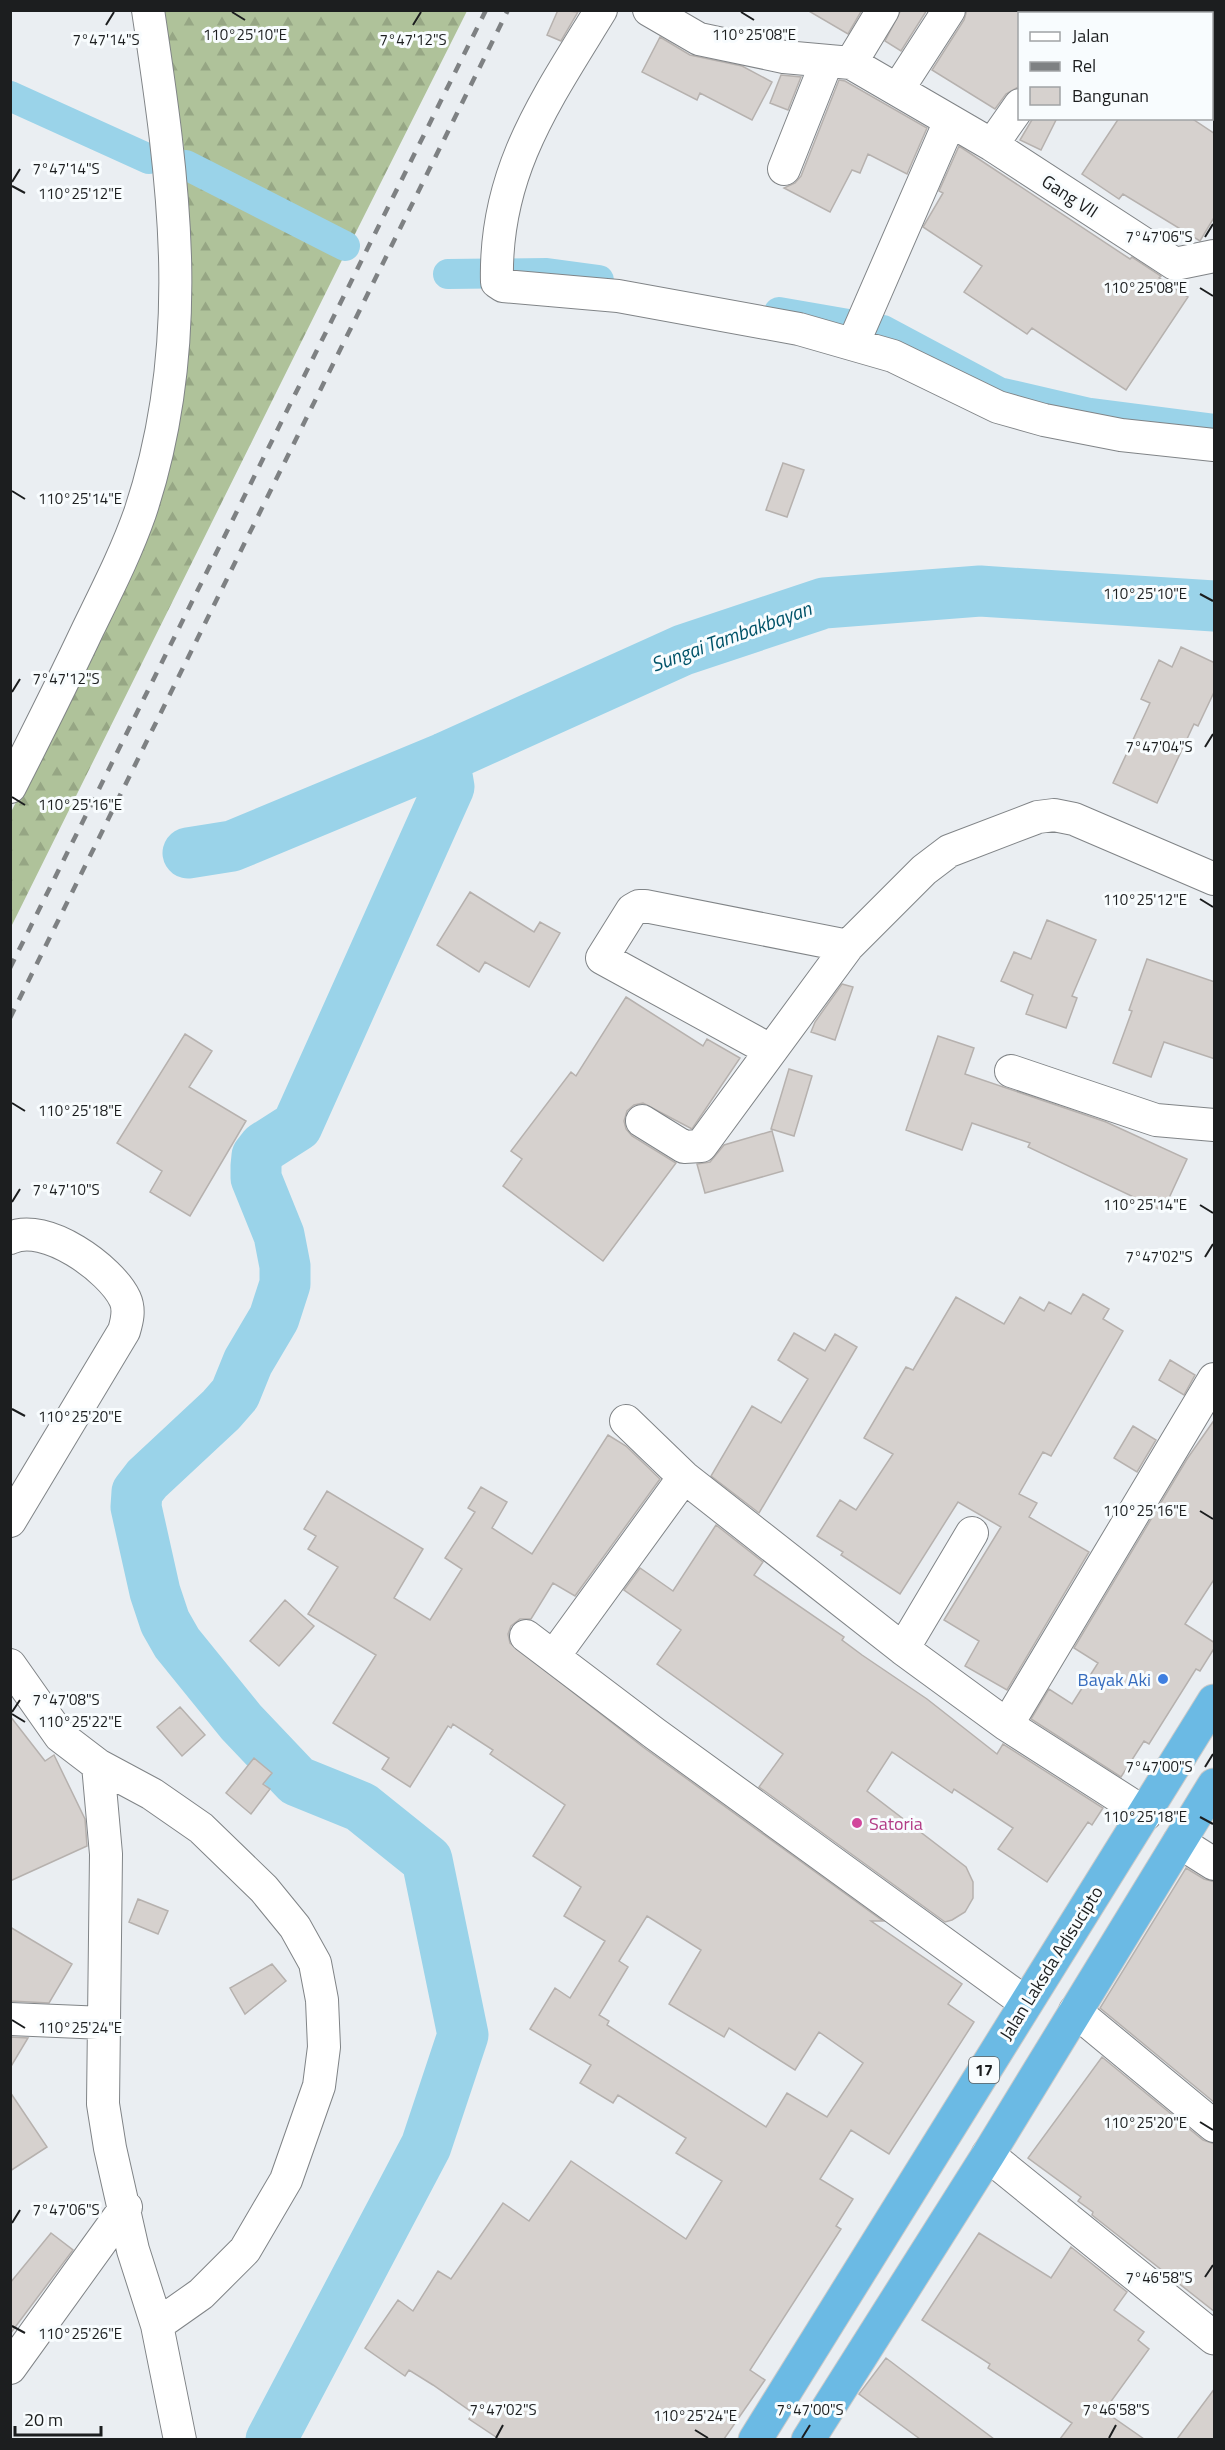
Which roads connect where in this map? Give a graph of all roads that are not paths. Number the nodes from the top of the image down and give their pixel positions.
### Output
1 (148, 10) edge
2 (601, 10) edge
3 (649, 10) edge
4 (883, 10) edge
5 (950, 10) edge
6 (839, 62) junction
7 (898, 90) junction
8 (1018, 108) edge
9 (950, 121) junction
10 (992, 145) junction
11 (784, 170) dead end
12 (1215, 256) edge
13 (859, 329) junction
14 (1215, 445) edge
15 (10, 787) edge
16 (1215, 879) edge
17 (848, 946) junction
18 (770, 1050) junction
19 (1011, 1071) dead end
20 (642, 1121) dead end
21 (1215, 1125) edge
22 (10, 1238) edge
23 (1214, 1378) edge
24 (626, 1421) dead end
25 (684, 1477) junction
26 (10, 1521) edge
27 (972, 1533) dead end
28 (526, 1636) dead end
29 (903, 1649) junction
30 (554, 1656) junction
31 (10, 1665) edge
32 (1215, 1701) edge
33 (1007, 1725) junction
34 (98, 1765) junction
35 (1215, 1785) edge
36 (1146, 1814) junction
37 (1179, 1842) junction
38 (1215, 1864) edge
39 (1026, 2003) junction
40 (1075, 2012) junction
41 (10, 2019) edge
42 (104, 2022) junction
43 (1215, 2126) edge
44 (987, 2155) junction
45 (126, 2207) junction
46 (157, 2325) junction
47 (1215, 2338) edge
48 (10, 2368) edge
49 (180, 2439) edge
50 (755, 2439) edge
51 (808, 2439) edge

1 - 15 street
2 - 13 street
3 - 6 street
4 - 6 street
5 - 7 street
6 - 7 street, Gang VII
6 - 11 street
7 - 9 street, Gang VII
8 - 10 street
9 - 10 street, Gang VII
9 - 13 street
10 - 12 street, Gang VII
13 - 14 street
16 - 17 street
17 - 18 street
17 - 18 street
18 - 20 street
19 - 21 street
22 - 26 street
23 - 33 street
24 - 25 street
25 - 29 street
25 - 30 street
27 - 29 street
28 - 30 street
29 - 33 street
30 - 39 street
31 - 34 street
32 - 36 highway, Jalan Laksda Adisucipto / 17
33 - 36 street
34 - 42 street
34 - 46 street
35 - 37 highway
36 - 39 highway, Jalan Laksda Adisucipto / 17
37 - 38 street
37 - 40 highway
39 - 50 highway, Jalan Laksda Adisucipto / 17
40 - 43 street
40 - 44 highway
41 - 42 street
42 - 45 street
44 - 47 street
44 - 51 highway
45 - 46 street
45 - 48 street
46 - 49 street

